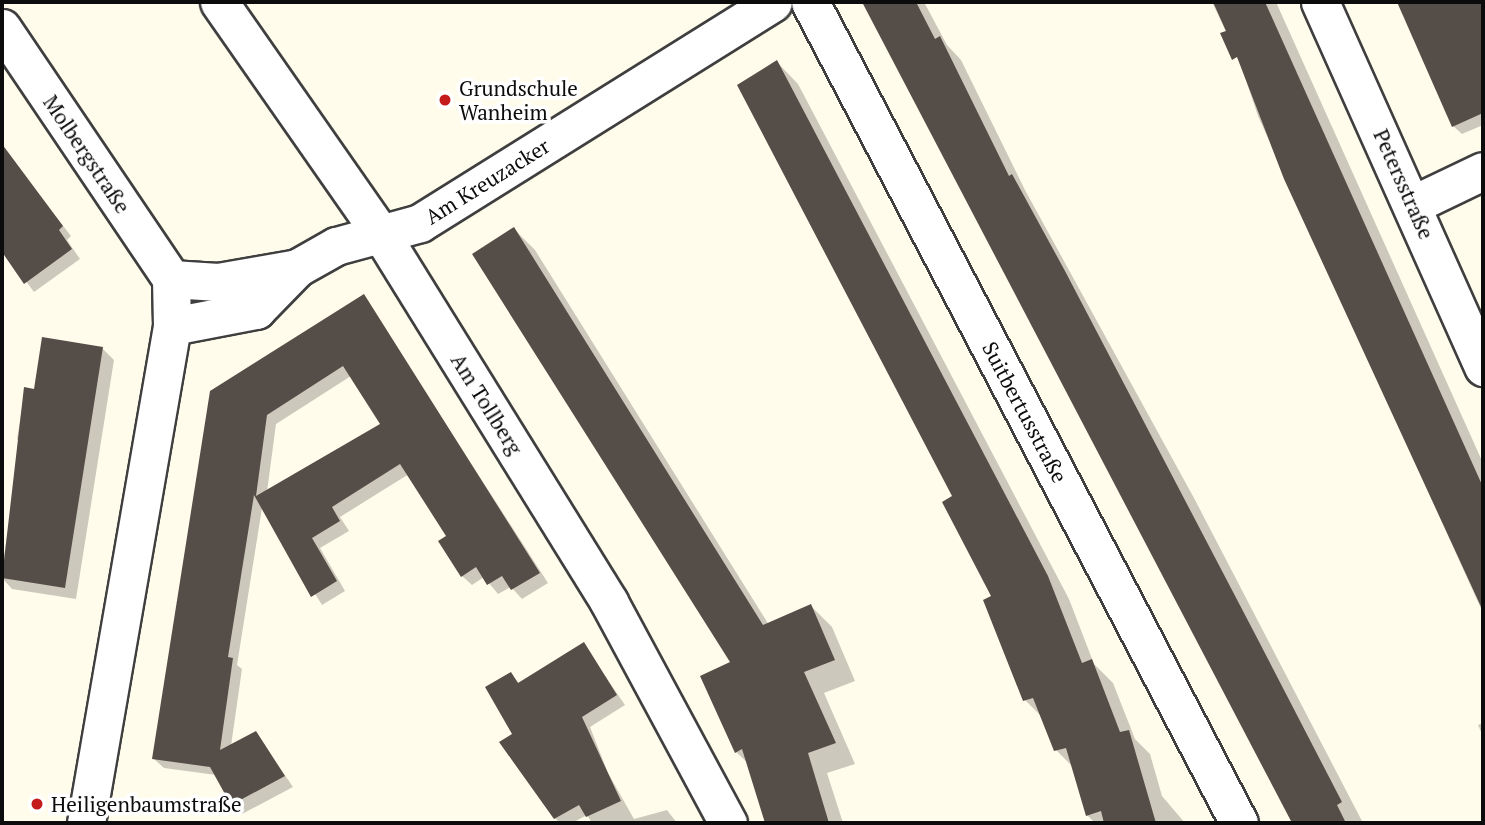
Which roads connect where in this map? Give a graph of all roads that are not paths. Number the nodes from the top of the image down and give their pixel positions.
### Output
1 (219, 2) edge
2 (774, 2) edge
3 (810, 2) edge
4 (1321, 2) edge
5 (2, 28) edge
6 (1483, 171) edge
7 (1414, 204) junction
8 (381, 234) junction
9 (297, 268) junction
10 (171, 279) junction
11 (172, 326) junction
12 (1483, 367) edge
13 (86, 823) edge
14 (728, 823) edge
15 (1239, 823) edge

1 - 8 street, Am Tollberg
2 - 8 street, Am Kreuzacker
3 - 15 street, Suitbertusstraße
4 - 7 street, Petersstraße
5 - 10 street, Molbergstraße
6 - 7 street
7 - 12 street, Petersstraße
8 - 9 street, Am Kreuzacker
8 - 14 street, Am Tollberg
9 - 10 street, Am Kreuzacker
9 - 11 street, Am Kreuzacker
10 - 11 street
11 - 13 street

